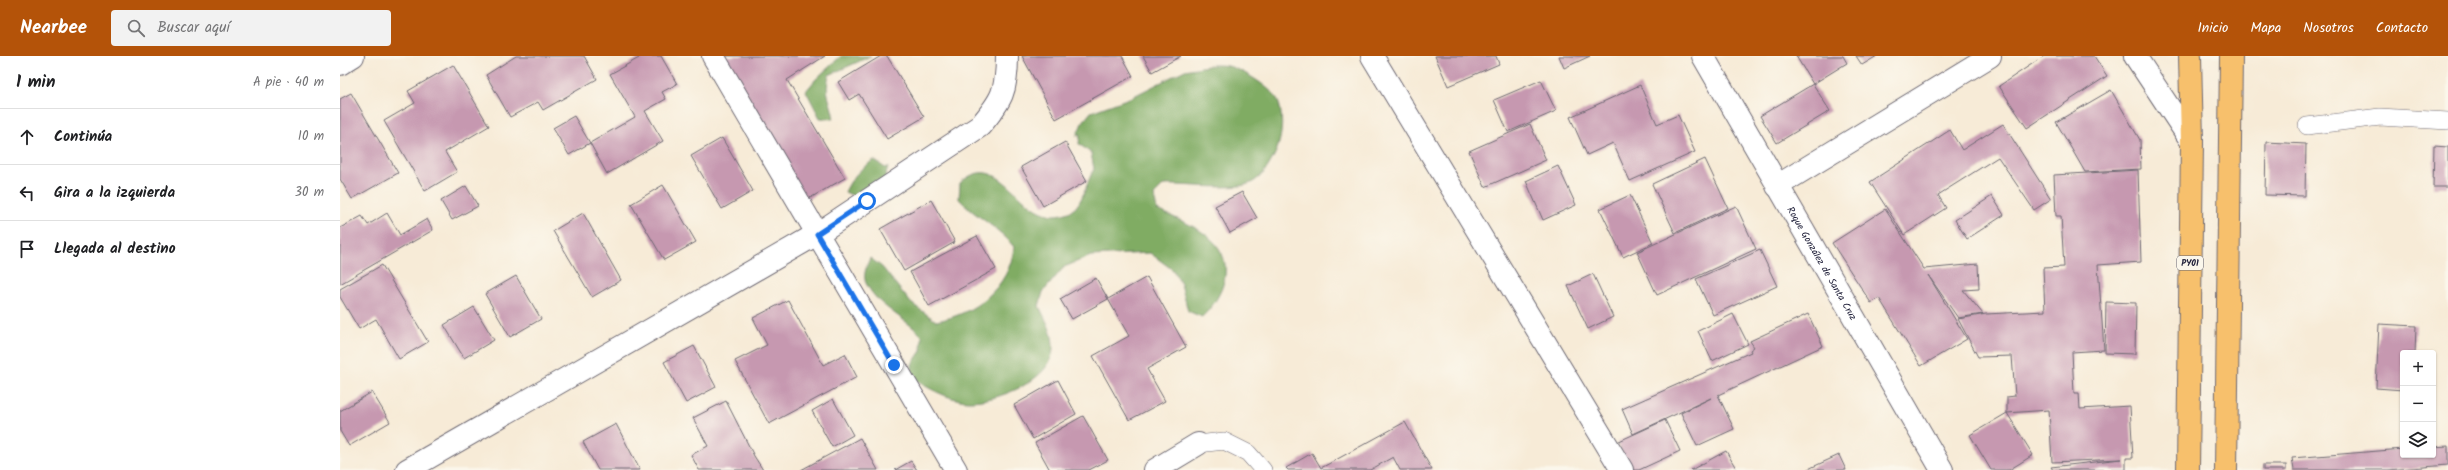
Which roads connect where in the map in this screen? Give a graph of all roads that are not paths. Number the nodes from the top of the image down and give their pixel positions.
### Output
1 (353, 56) edge
2 (713, 56) edge
3 (1007, 56) edge
4 (1372, 56) edge
5 (1703, 56) edge
6 (1990, 56) edge
7 (2135, 56) edge
8 (2190, 56) edge
9 (2231, 56) edge
10 (340, 64) edge
11 (2448, 121) edge
12 (2307, 126) dead end
13 (2192, 142) junction
14 (1777, 186) junction
15 (817, 234) junction
16 (1198, 444) joint
17 (407, 470) edge
18 (956, 470) edge
19 (1155, 470) edge
20 (1263, 470) edge
21 (1622, 470) edge
22 (1942, 470) edge
23 (2188, 470) edge
24 (2226, 470) edge

1 - 10 street
2 - 15 street
3 - 15 street
4 - 21 street
5 - 14 street, Roque González de Santa Cruz
6 - 14 street
7 - 13 street
8 - 13 highway, PY01
9 - 24 highway
11 - 12 lane
13 - 23 highway, PY01
14 - 22 street, Roque González de Santa Cruz
15 - 17 street
15 - 18 street
16 - 19 street
16 - 20 lane

